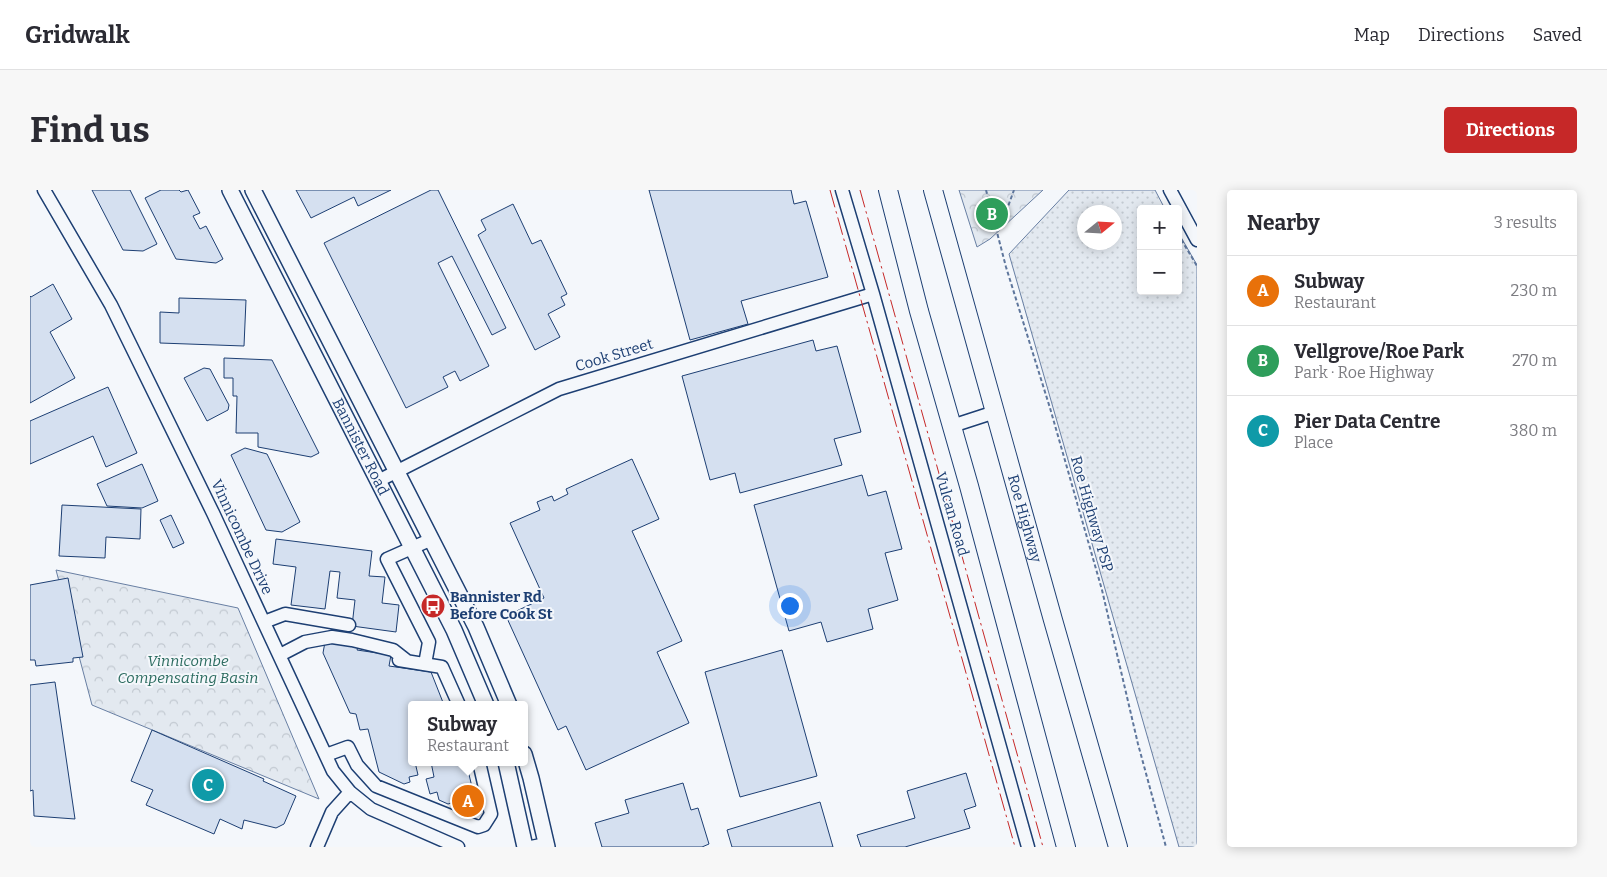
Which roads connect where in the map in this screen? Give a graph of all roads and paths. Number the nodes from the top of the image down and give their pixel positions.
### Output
1 (44, 190) edge
2 (230, 190) edge
3 (253, 190) edge
4 (842, 190) edge
5 (888, 190) edge
6 (933, 190) edge
7 (986, 190) edge
8 (1014, 190) edge
9 (1170, 190) edge
10 (996, 227) junction
11 (1197, 240) edge
12 (1182, 241) edge
13 (1197, 266) edge
14 (873, 294) junction
15 (995, 412) junction
16 (952, 426) junction
17 (397, 471) junction
18 (378, 480) junction
19 (432, 540) junction
20 (413, 548) junction
21 (264, 622) junction
22 (349, 625) dead end
23 (280, 654) junction
24 (425, 664) junction
25 (457, 701) edge
26 (484, 701) edge
27 (506, 701) edge
28 (326, 755) junction
29 (480, 766) edge
30 (507, 766) edge
31 (528, 766) edge
32 (350, 792) junction
33 (547, 846) edge
34 (317, 847) edge
35 (458, 847) edge
36 (525, 847) edge
37 (531, 847) edge
38 (1028, 847) edge
39 (1066, 847) edge
40 (1118, 847) edge
41 (1166, 847) edge

1 - 21 street, Vinnicombe Drive
2 - 18 main road, Bannister Road
3 - 17 main road, Bannister Road
4 - 14 street, Vulcan Road
5 - 16 highway
6 - 15 highway, Roe Highway
7 - 10 path, Roe Highway PSP
8 - 10 path
9 - 11 street
10 - 41 path, Roe Highway PSP
12 - 13 path
14 - 17 street, Cook Street
14 - 38 street, Vulcan Road
15 - 16 street
15 - 40 highway, Roe Highway
16 - 39 highway
17 - 18 street, Cook Street
17 - 19 main road, Bannister Road
18 - 20 main road, Bannister Road
19 - 20 street
19 - 27 main road, Bannister Road
20 - 24 street
20 - 26 main road, Bannister Road
21 - 22 street
21 - 23 street, Vinnicombe Drive
23 - 24 street
23 - 28 street, Vinnicombe Drive
24 - 25 street
28 - 29 street
28 - 32 street, Vinnicombe Drive
30 - 36 main road
31 - 33 main road
32 - 34 street
32 - 35 street, Vinnicombe Drive
33 - 37 street

